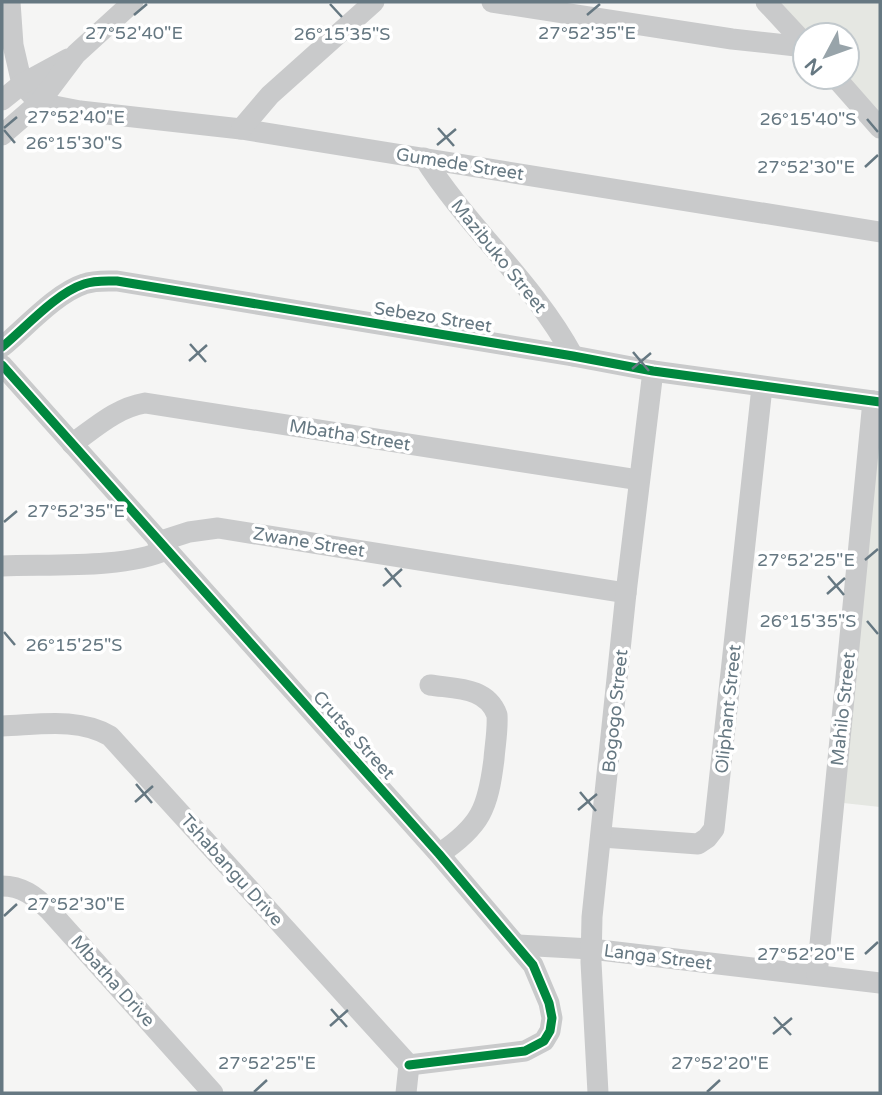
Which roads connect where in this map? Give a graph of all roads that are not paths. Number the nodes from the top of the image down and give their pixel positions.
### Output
1 (10, 2) edge
2 (133, 2) edge
3 (374, 2) edge
4 (492, 2) edge
5 (766, 2) edge
6 (791, 30) edge
7 (791, 44) edge
8 (76, 54) junction
9 (22, 84) junction
10 (847, 91) edge
11 (2, 100) edge
12 (39, 103) junction
13 (880, 128) edge
14 (241, 129) junction
15 (2, 135) edge
16 (424, 158) junction
17 (880, 232) edge
18 (2, 347) edge
19 (573, 355) junction
20 (2, 365) edge
21 (653, 371) junction
22 (762, 387) junction
23 (877, 401) edge
24 (72, 444) junction
25 (639, 480) junction
26 (162, 546) junction
27 (2, 566) edge
28 (626, 593) junction
29 (430, 685) dead end
30 (2, 726) edge
31 (602, 837) junction
32 (439, 854) junction
33 (2, 886) edge
34 (518, 945) junction
35 (591, 949) junction
36 (817, 975) junction
37 (880, 983) edge
38 (409, 1065) junction
39 (213, 1093) edge
40 (406, 1093) edge
41 (598, 1093) edge

1 - 9 street
2 - 8 street
3 - 14 street
4 - 7 street
5 - 6 street
8 - 9 street
8 - 12 street
9 - 11 street
9 - 12 street
10 - 13 street
12 - 14 street, Gumede Street
12 - 15 street
14 - 16 street, Gumede Street
16 - 17 street, Gumede Street
16 - 19 street, Mazibuko Street
18 - 19 street, Sebezo Street
19 - 21 street, Sebezo Street
20 - 24 street, Crutse Street
21 - 22 street, Sebezo Street
21 - 25 street, Bogogo Street
22 - 23 street, Sebezo Street
22 - 31 street, Oliphant Street
23 - 36 street, Mahilo Street
24 - 25 street, Mbatha Street
24 - 26 street, Crutse Street
25 - 28 street, Bogogo Street
26 - 27 street, Zwane Street
26 - 28 street, Zwane Street
26 - 32 street, Crutse Street
28 - 31 street, Bogogo Street
29 - 32 street
30 - 38 street, Tshabangu Drive
31 - 35 street, Bogogo Street
32 - 34 street, Crutse Street
33 - 39 street, Mbatha Drive
34 - 35 street, Langa Street
34 - 38 street, Crutse Street
35 - 36 street, Langa Street
35 - 41 street, Bogogo Street
36 - 37 street, Langa Street
38 - 40 street

